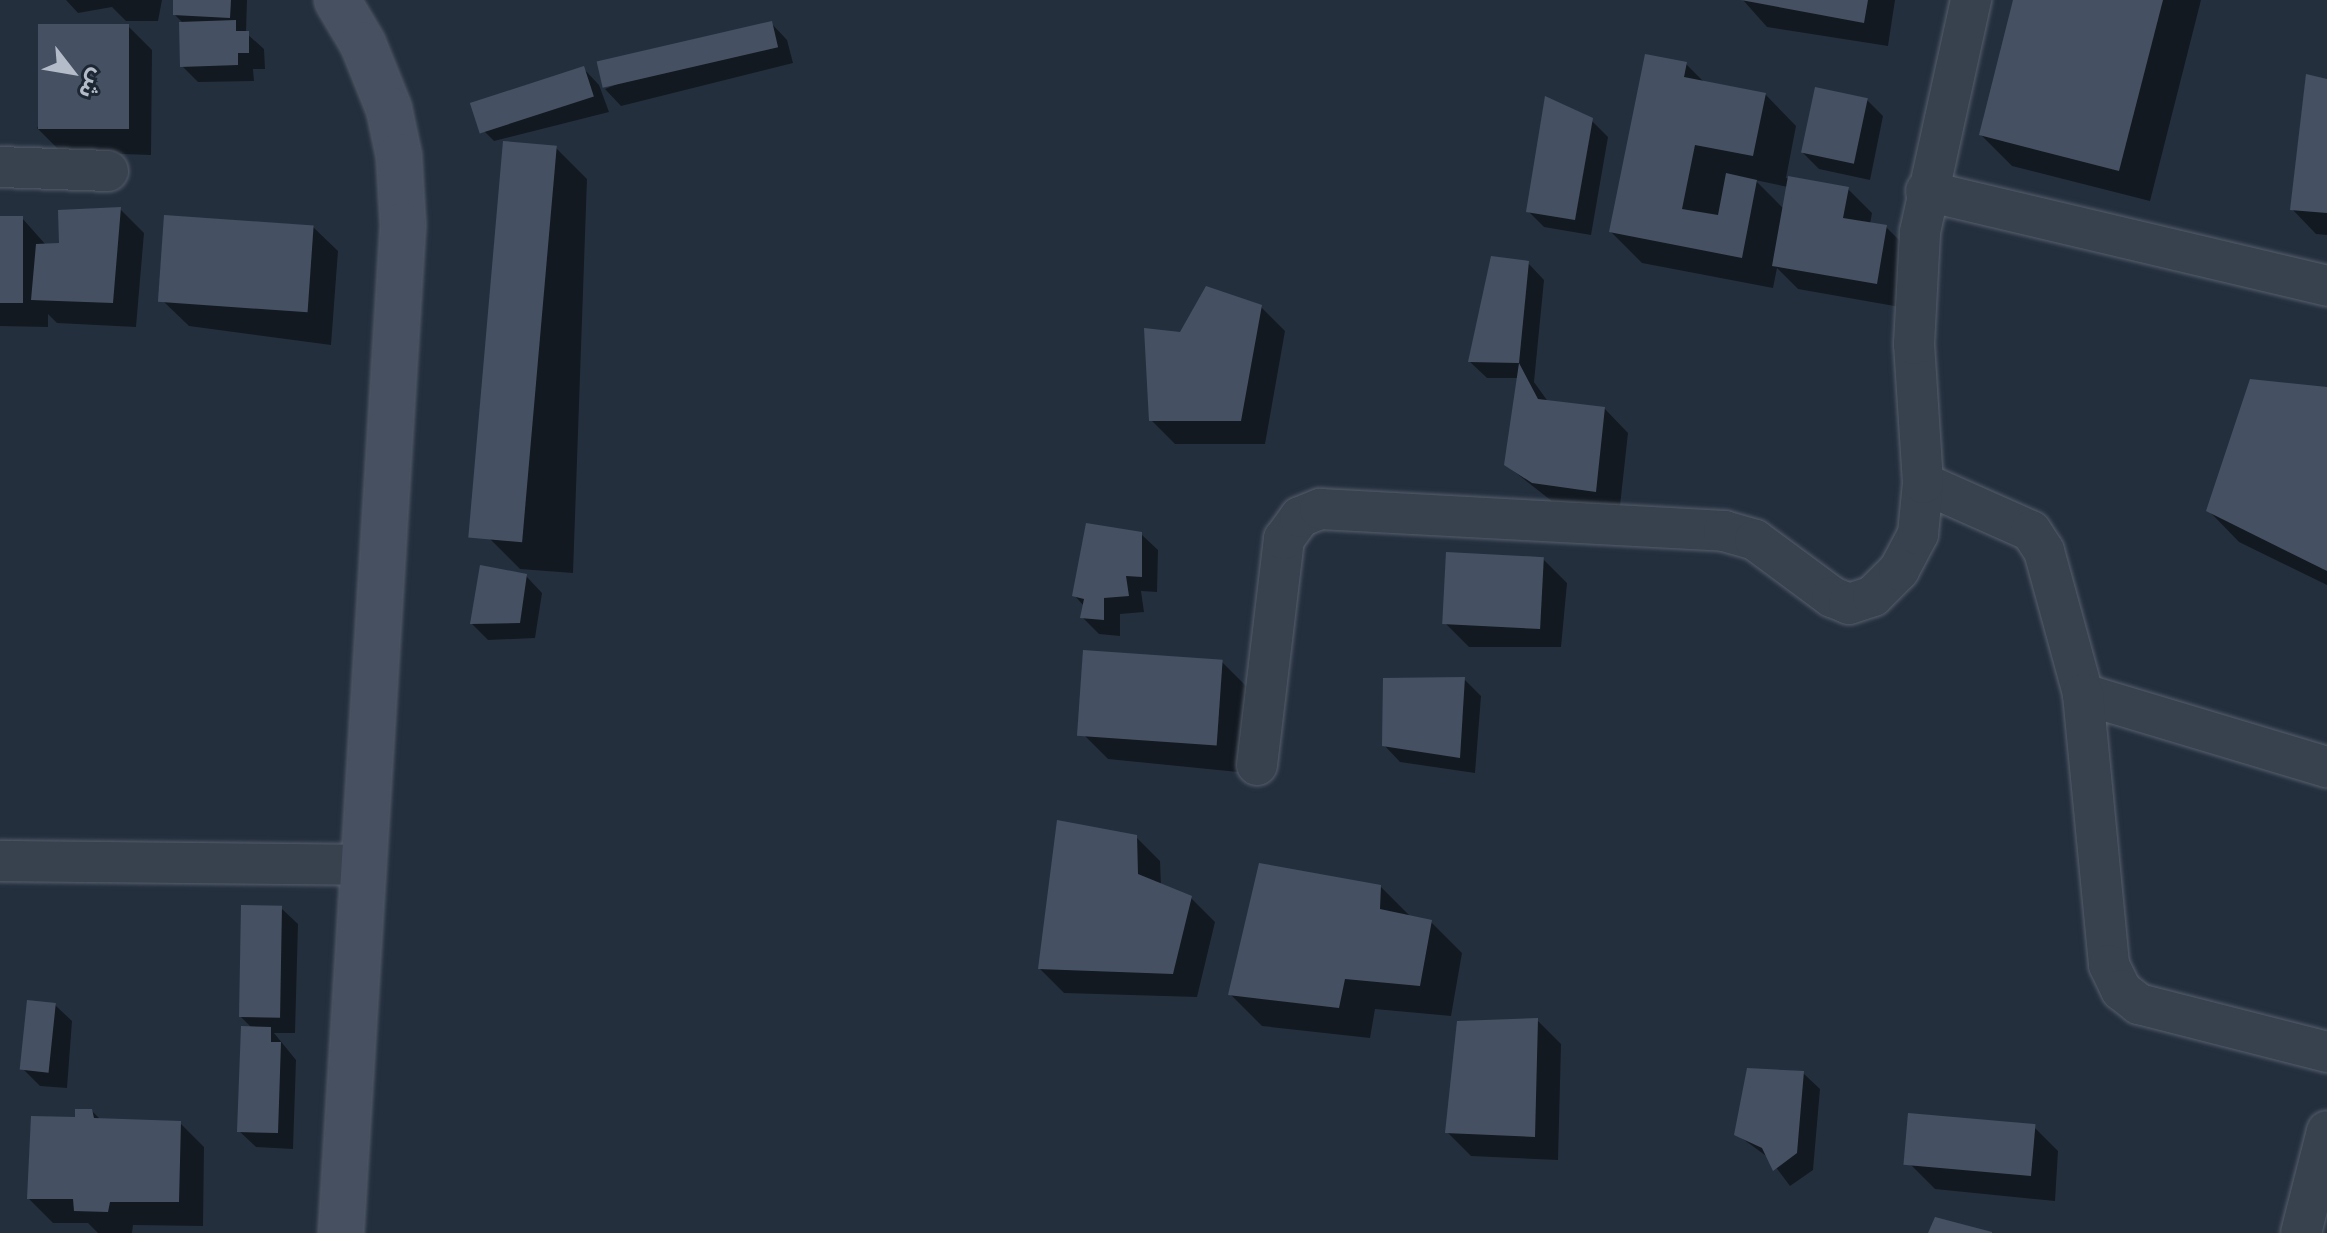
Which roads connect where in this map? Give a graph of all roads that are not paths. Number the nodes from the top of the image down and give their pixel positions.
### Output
1 (337, 0) edge
2 (1971, 0) edge
3 (0, 167) edge
4 (108, 171) dead end
5 (1926, 191) junction
6 (2327, 286) edge
7 (1923, 483) junction
8 (2083, 694) junction
9 (1257, 765) dead end
10 (2327, 767) edge
11 (0, 861) edge
12 (362, 865) junction
13 (2327, 1052) edge
14 (2327, 1131) edge
15 (341, 1233) edge
16 (2301, 1233) edge

1 - 12 street
2 - 5 street
3 - 4 street
5 - 6 street
5 - 7 street
7 - 8 street
7 - 9 street
8 - 10 street
8 - 13 street
11 - 12 street
12 - 15 street
14 - 16 street

